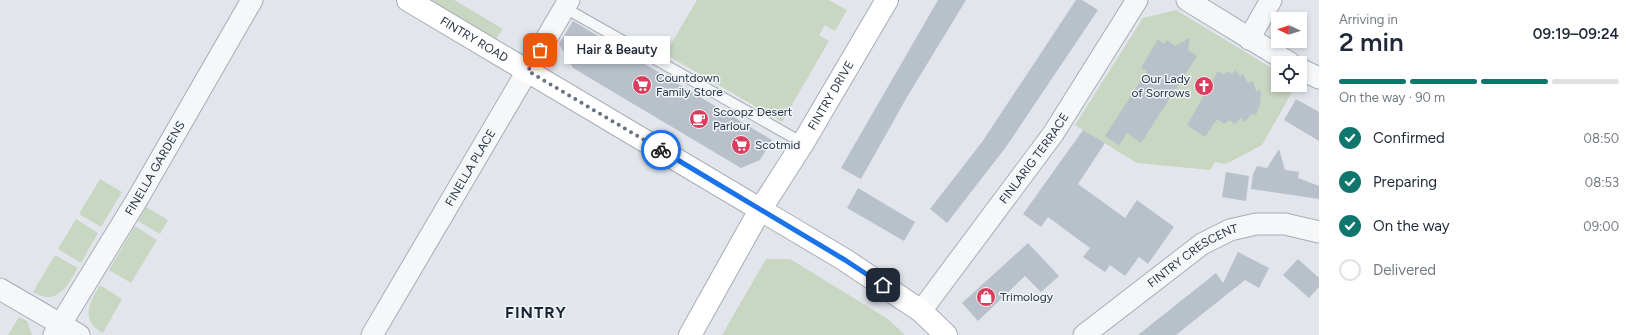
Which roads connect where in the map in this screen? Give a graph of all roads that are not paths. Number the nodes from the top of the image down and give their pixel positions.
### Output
1 (252, 0) edge
2 (408, 0) edge
3 (887, 0) edge
4 (1137, 0) edge
5 (1187, 0) edge
6 (1271, 0) edge
7 (567, 4) edge
8 (1250, 39) junction
9 (1278, 56) edge
10 (528, 71) junction
11 (1307, 72) edge
12 (1319, 78) edge
13 (803, 143) junction
14 (760, 210) junction
15 (1319, 232) edge
16 (0, 289) edge
17 (921, 311) junction
18 (57, 330) edge
19 (78, 335) edge
20 (372, 335) edge
21 (690, 335) edge
22 (946, 335) edge
23 (1084, 335) edge

1 - 18 street, FINELLA GARDENS
2 - 10 street, FINTRY ROAD
3 - 13 street, FINTRY DRIVE
4 - 17 street, FINLARIG TERRACE
5 - 8 street
6 - 8 street
7 - 10 street, FINELLA PLACE
7 - 13 lane
8 - 9 street
10 - 14 street, FINTRY ROAD
10 - 20 street, FINELLA PLACE
11 - 12 street
13 - 14 street, FINTRY DRIVE
14 - 17 street, FINTRY ROAD
14 - 21 street, FINTRY DRIVE
15 - 23 street, FINTRY CRESCENT
16 - 18 street
17 - 22 street, FINTRY ROAD
18 - 19 street

